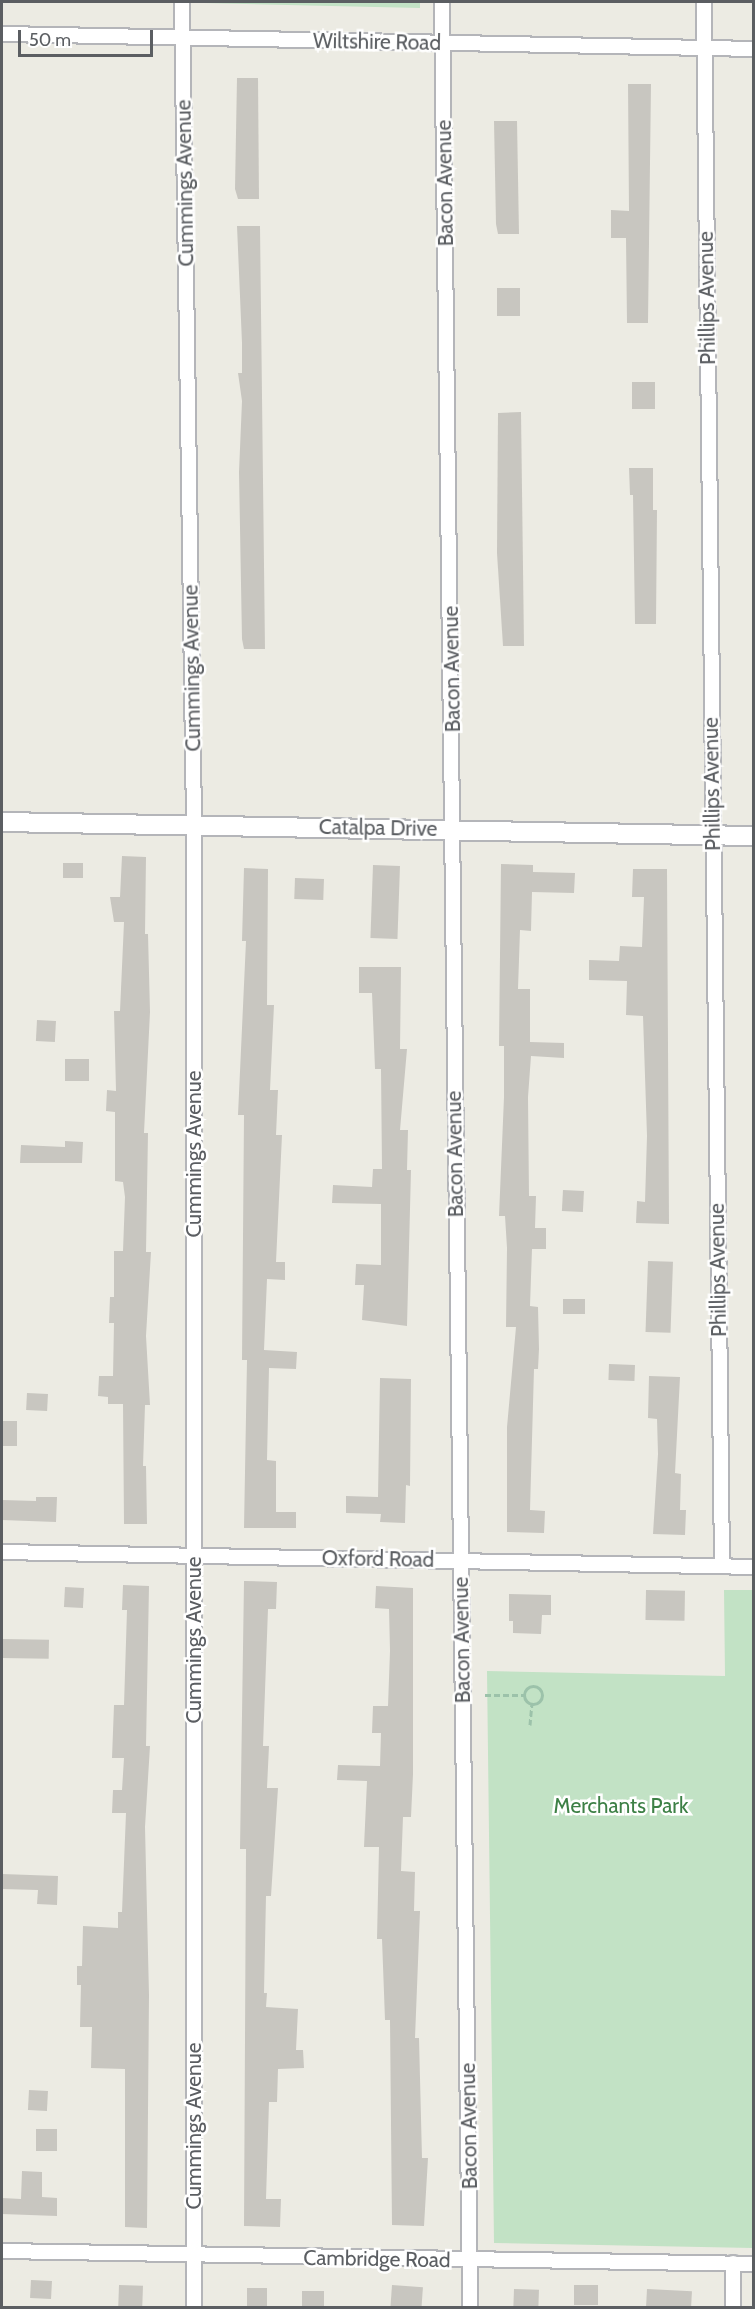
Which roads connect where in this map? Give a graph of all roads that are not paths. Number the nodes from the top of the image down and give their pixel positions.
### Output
1 (182, 2) edge
2 (442, 2) edge
3 (704, 2) edge
4 (2, 34) edge
5 (183, 38) junction
6 (442, 44) junction
7 (704, 48) junction
8 (753, 49) edge
9 (2, 822) edge
10 (194, 825) junction
11 (451, 829) junction
12 (712, 835) junction
13 (753, 836) edge
14 (2, 1552) edge
15 (194, 1556) junction
16 (460, 1560) junction
17 (722, 1566) junction
18 (753, 1567) edge
19 (2, 2251) edge
20 (194, 2255) junction
21 (470, 2261) junction
22 (733, 2264) junction
23 (753, 2264) edge
24 (194, 2307) edge
25 (470, 2307) edge
26 (733, 2307) edge

1 - 5 street, Cummings Avenue
2 - 6 street, Bacon Avenue
3 - 7 street, Phillips Avenue
4 - 5 street, Wiltshire Road
5 - 6 street, Wiltshire Road
5 - 10 street, Cummings Avenue
6 - 7 street, Wiltshire Road
6 - 11 street, Bacon Avenue
7 - 8 street, Wiltshire Road
7 - 12 street, Phillips Avenue
9 - 10 street, Catalpa Drive
10 - 11 street, Catalpa Drive
10 - 15 street, Cummings Avenue
11 - 12 street, Catalpa Drive
11 - 16 street, Bacon Avenue
12 - 13 street, Catalpa Drive
12 - 17 street, Phillips Avenue
14 - 15 street, Oxford Road
15 - 16 street, Oxford Road
15 - 20 street, Cummings Avenue
16 - 17 street, Oxford Road
16 - 21 street, Bacon Avenue
17 - 18 street, Oxford Road
19 - 20 street, Cambridge Road
20 - 21 street, Cambridge Road
20 - 24 street, Cummings Avenue
21 - 22 street, Cambridge Road
21 - 25 street, Bacon Avenue
22 - 23 street, Cambridge Road
22 - 26 street

